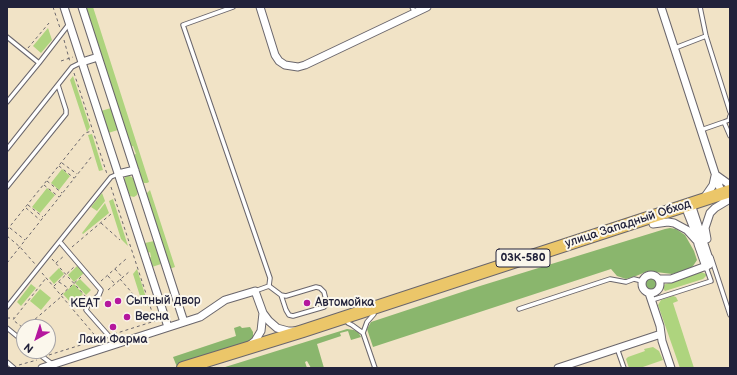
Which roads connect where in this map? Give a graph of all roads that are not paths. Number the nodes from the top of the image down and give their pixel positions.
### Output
1 (64, 7) edge
2 (82, 7) edge
3 (233, 7) edge
4 (260, 7) edge
5 (427, 7) edge
6 (661, 7) edge
7 (700, 7) edge
8 (413, 10) edge
9 (69, 24) junction
10 (706, 36) junction
11 (7, 37) edge
12 (674, 48) junction
13 (98, 57) junction
14 (81, 59) junction
15 (38, 62) junction
16 (58, 85) junction
17 (7, 102) edge
18 (730, 112) edge
19 (730, 116) edge
20 (724, 122) junction
21 (701, 130) junction
22 (730, 136) edge
23 (7, 149) edge
24 (135, 170) junction
25 (118, 174) junction
26 (716, 176) junction
27 (7, 187) edge
28 (728, 195) edge
29 (692, 207) junction
30 (653, 224) junction
31 (60, 242) junction
32 (698, 244) junction
33 (709, 255) junction
34 (706, 267) junction
35 (659, 279) junction
36 (642, 281) junction
37 (269, 286) junction
38 (255, 291) junction
39 (282, 295) junction
40 (650, 297) junction
41 (7, 307) edge
42 (519, 309) dead end
43 (262, 313) junction
44 (374, 314) junction
45 (730, 315) edge
46 (184, 322) junction
47 (348, 324) junction
48 (168, 327) junction
49 (7, 328) edge
50 (303, 331) junction
51 (364, 333) junction
52 (661, 334) junction
53 (16, 336) edge
54 (116, 344) junction
55 (247, 348) junction
56 (617, 348) junction
57 (46, 359) edge
58 (7, 362) edge
59 (53, 365) junction
60 (14, 368) edge
61 (42, 368) edge
62 (183, 368) edge
63 (203, 368) edge
64 (375, 368) edge
65 (558, 368) edge
66 (624, 368) edge
67 (671, 368) edge

1 - 9 street
2 - 13 street
3 - 37 lane
4 - 8 street
5 - 8 street
6 - 12 street
7 - 10 lane
9 - 14 street
9 - 15 lane
10 - 12 lane
10 - 18 lane
11 - 15 lane
12 - 21 street
13 - 14 street
13 - 24 street
14 - 16 lane
14 - 25 street
15 - 17 lane
16 - 23 lane
16 - 27 lane
19 - 20 lane
20 - 21 lane
20 - 22 lane
21 - 26 street
24 - 25 street
24 - 46 street
25 - 31 lane
25 - 48 street
26 - 28 street
26 - 28 street
26 - 29 street
28 - 29 highway, улица Западный Обход / 03К-580
28 - 33 street
29 - 30 highway, улица Западный Обход / 03К-580
29 - 32 street
29 - 33 street
29 - 50 highway, улица Западный Обход / 03К-580
30 - 32 street
30 - 44 highway, улица Западный Обход / 03К-580
31 - 41 lane
31 - 54 lane
32 - 34 street
33 - 34 street
33 - 45 lane
34 - 35 street
34 - 40 lane
35 - 36 street
35 - 40 street
36 - 40 street
36 - 42 lane
37 - 38 lane
37 - 39 lane
38 - 43 street
38 - 46 street
39 - 39 lane
40 - 52 street
43 - 50 street
43 - 55 street
44 - 47 highway, улица Западный Обход / 03К-580
44 - 51 lane
46 - 48 street
47 - 51 lane
47 - 63 highway, улица Западный Обход / 03К-580
48 - 54 street
49 - 53 lane
50 - 55 highway, улица Западный Обход / 03К-580
51 - 64 lane
52 - 56 street
52 - 67 street
54 - 59 street
55 - 62 highway, улица Западный Обход / 03К-580
56 - 65 street
56 - 66 lane
57 - 59 lane
58 - 60 lane
59 - 61 street

